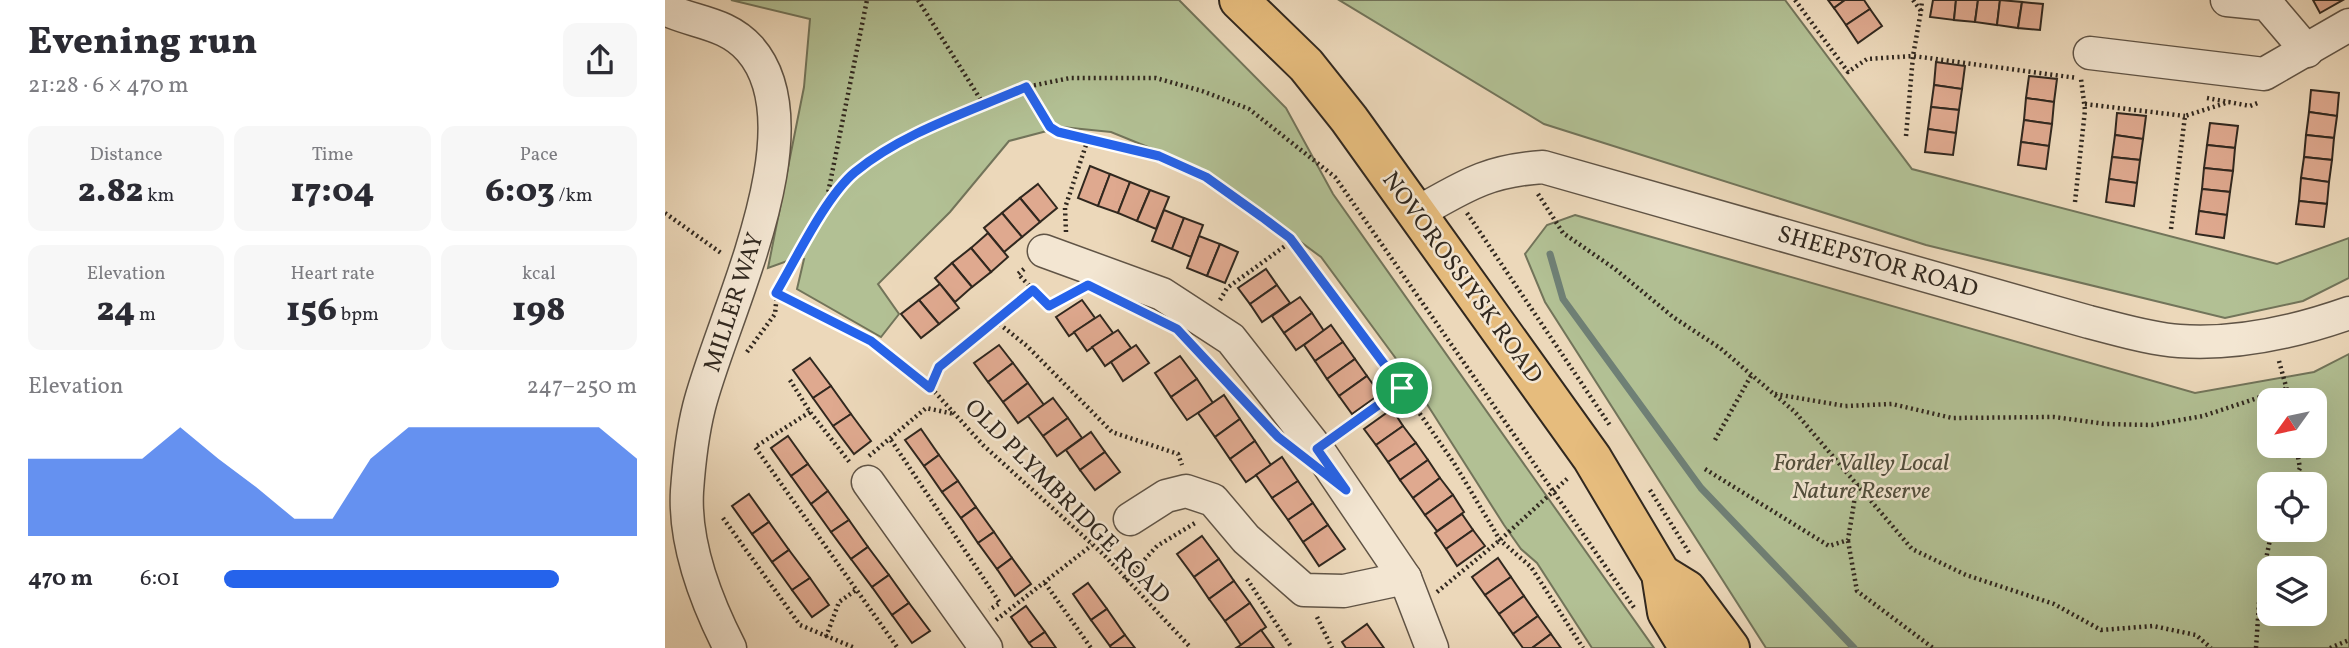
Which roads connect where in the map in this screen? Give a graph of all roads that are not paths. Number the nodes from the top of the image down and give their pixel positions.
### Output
1 (1239, 0) edge
2 (2227, 0) edge
3 (665, 9) edge
4 (2349, 25) edge
5 (2307, 51) junction
6 (2085, 66) road end
7 (1417, 212) junction
8 (1055, 244) road end
9 (2349, 313) edge
10 (861, 474) road end
11 (1130, 519) dead end
12 (1676, 566) junction
13 (1405, 578) junction
14 (993, 633) edge
15 (730, 648) edge
16 (1432, 648) edge
17 (1689, 648) edge
18 (1730, 648) edge

1 - 7 main road, NOVOROSSIYSK ROAD
2 - 5 street
3 - 15 street, MILLER WAY
4 - 5 street
5 - 6 street
7 - 9 street, SHEEPSTOR ROAD
7 - 12 main road, NOVOROSSIYSK ROAD
8 - 13 street
10 - 14 street
11 - 13 street
12 - 17 main road, NOVOROSSIYSK ROAD
12 - 18 main road, NOVOROSSIYSK ROAD
13 - 16 street

